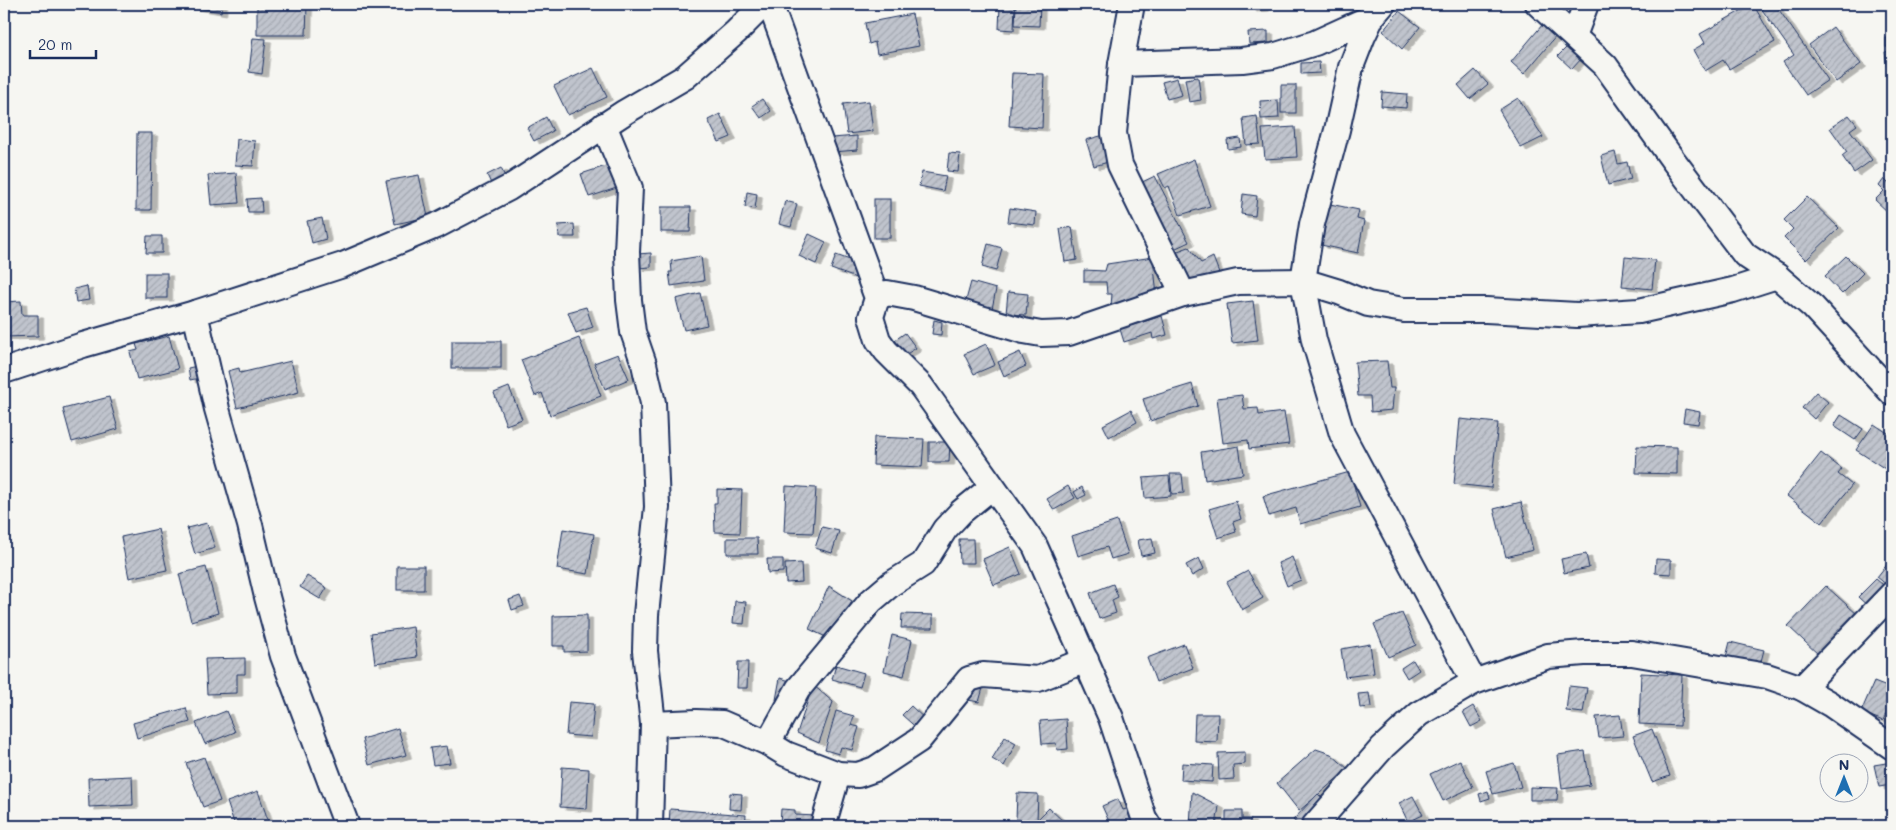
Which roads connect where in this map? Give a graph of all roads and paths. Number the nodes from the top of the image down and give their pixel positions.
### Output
1 (764, 4) edge
2 (770, 4) edge
3 (1132, 4) edge
4 (1538, 4) edge
5 (1586, 4) edge
6 (1378, 11) edge
7 (1574, 36) junction
8 (1121, 64) junction
9 (604, 126) junction
10 (1777, 276) junction
11 (1303, 281) junction
12 (1182, 294) junction
13 (877, 298) junction
14 (195, 313) junction
15 (4, 371) edge
16 (1892, 393) edge
17 (992, 487) junction
18 (1892, 594) edge
19 (1086, 660) junction
20 (1474, 682) junction
21 (1802, 688) junction
22 (653, 724) junction
23 (768, 742) junction
24 (1892, 747) edge
25 (838, 774) junction
26 (347, 826) edge
27 (650, 826) edge
28 (822, 826) edge
29 (1149, 826) edge
30 (1314, 826) edge

1 - 9 street
2 - 13 street
3 - 8 street
4 - 7 street
5 - 7 street
6 - 8 street
6 - 11 street
7 - 10 street
8 - 12 street
9 - 14 street
9 - 22 street
10 - 11 street
10 - 16 street
11 - 12 street
11 - 20 street
12 - 13 street
13 - 17 street
14 - 15 street
14 - 26 street
17 - 19 street
17 - 23 street
18 - 21 street
19 - 25 street
19 - 29 street
20 - 21 street
20 - 30 street
21 - 24 street
22 - 23 street
22 - 27 street
23 - 25 street
25 - 28 street

